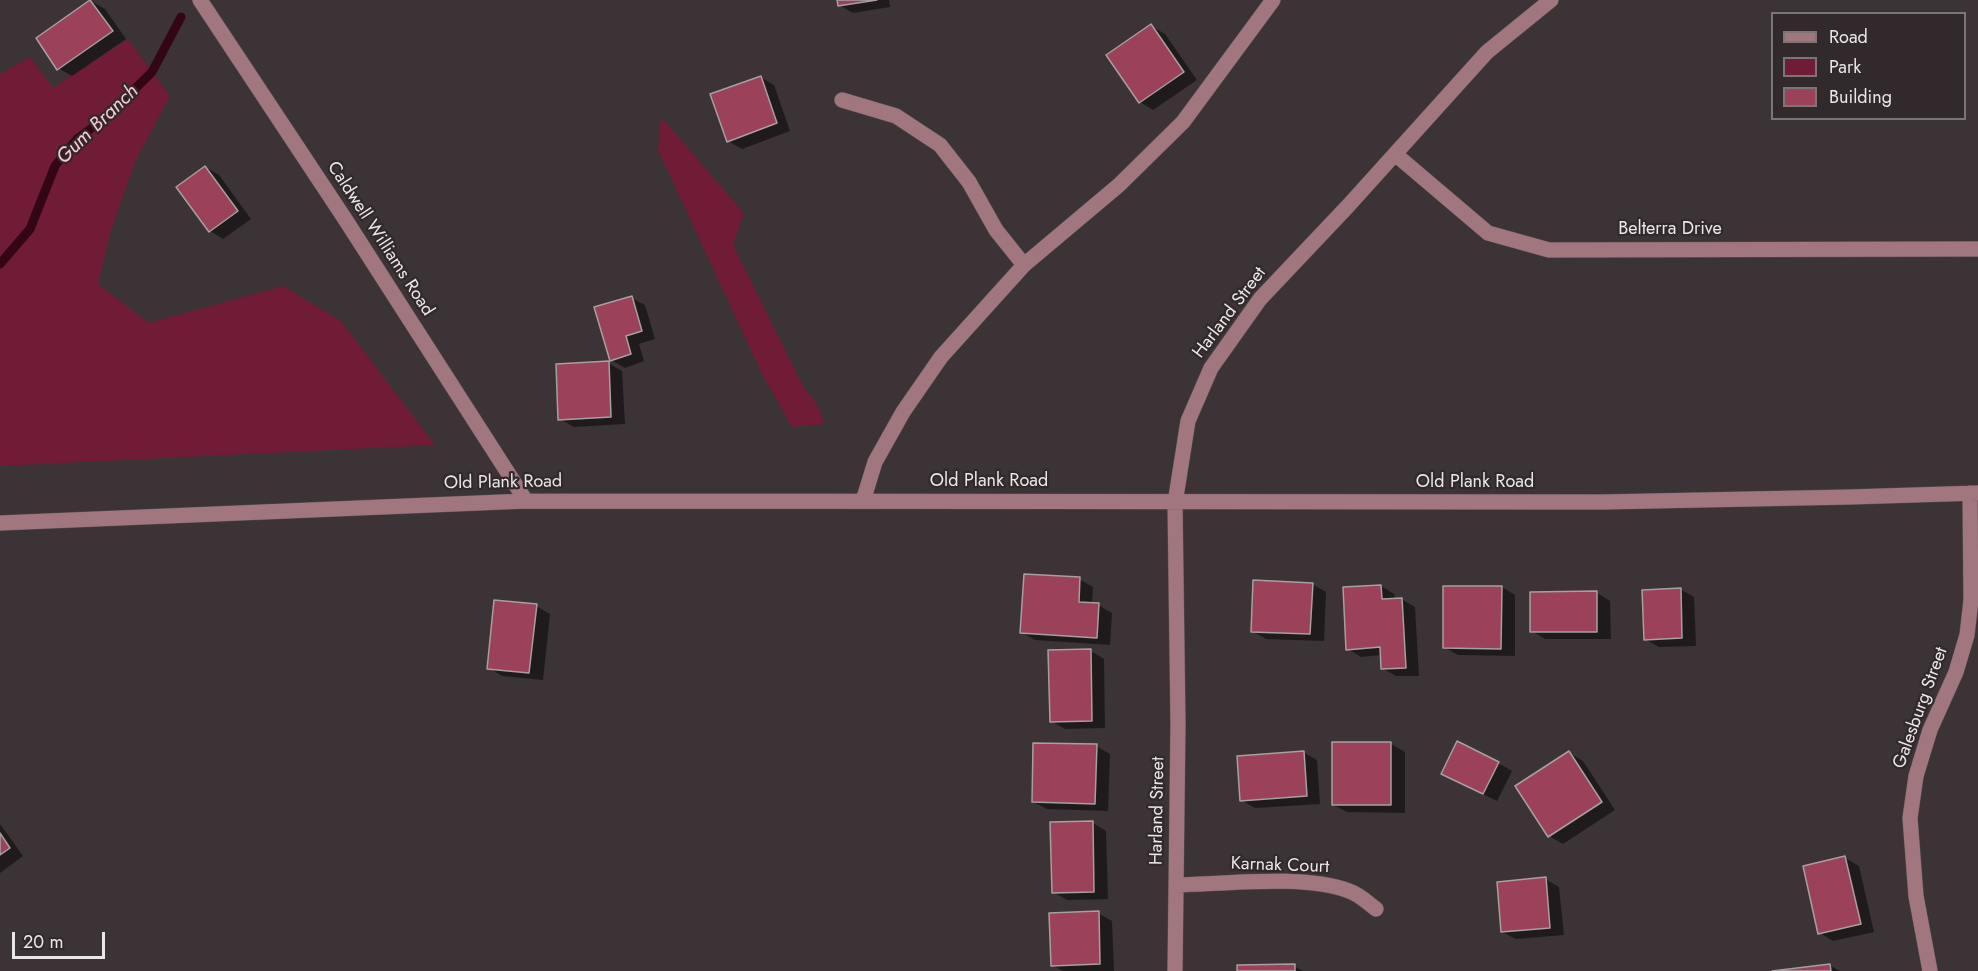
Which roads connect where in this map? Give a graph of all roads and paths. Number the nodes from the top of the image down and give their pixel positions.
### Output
1 (200, 0) edge
2 (1273, 0) edge
3 (1551, 0) edge
4 (842, 100) dead end
5 (1395, 154) junction
6 (1978, 249) edge
7 (1024, 265) junction
8 (1974, 493) edge
9 (525, 501) junction
10 (863, 501) junction
11 (1175, 503) junction
12 (0, 523) edge
13 (1177, 885) junction
14 (1376, 909) dead end
15 (1175, 971) edge
16 (1930, 971) edge

1 - 9 street, Caldwell Williams Road
2 - 7 street
3 - 5 street, Harland Street
4 - 7 street
5 - 6 street, Belterra Drive
5 - 11 street, Harland Street
7 - 10 street
8 - 11 street, Old Plank Road
8 - 16 street, Galesburg Street
9 - 10 street, Old Plank Road
9 - 12 street, Old Plank Road
10 - 11 street, Old Plank Road
11 - 13 street, Harland Street
13 - 14 street, Karnak Court
13 - 15 street, Harland Street

